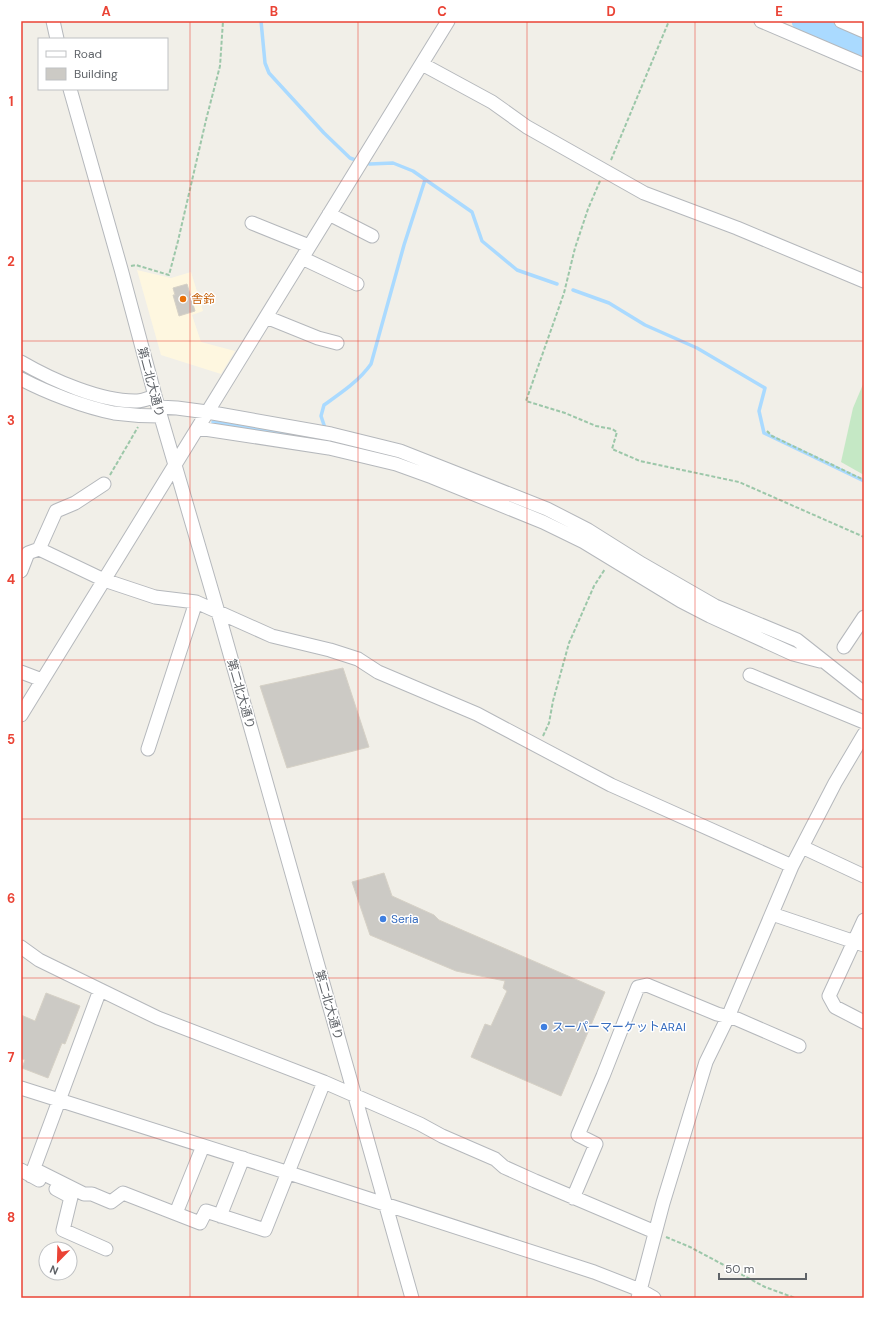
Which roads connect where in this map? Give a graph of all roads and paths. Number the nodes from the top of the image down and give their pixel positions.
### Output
1 (53, 21) edge
2 (223, 21) edge
3 (448, 21) edge
4 (669, 21) edge
5 (761, 21) edge
6 (841, 21) edge
7 (864, 31) edge
8 (57, 38) edge
9 (422, 64) junction
10 (864, 65) edge
11 (70, 90) edge
12 (607, 170) junction
13 (329, 214) junction
14 (252, 223) dead end
15 (372, 236) dead end
16 (309, 246) junction
17 (302, 258) junction
18 (121, 269) junction
19 (864, 281) edge
20 (357, 284) dead end
21 (266, 317) junction
22 (337, 343) dead end
23 (21, 362) edge
24 (21, 379) edge
25 (158, 406) junction
26 (208, 412) junction
27 (145, 416) junction
28 (198, 428) junction
29 (767, 432) dead end
30 (175, 466) junction
31 (864, 480) edge
32 (104, 484) joint
33 (544, 515) junction
34 (864, 537) edge
35 (38, 549) junction
36 (611, 558) junction
37 (21, 571) edge
38 (104, 580) junction
39 (196, 602) junction
40 (218, 612) junction
41 (864, 617) edge
42 (844, 647) dead end
43 (825, 662) junction
44 (21, 672) edge
45 (750, 675) dead end
46 (42, 680) junction
47 (864, 693) edge
48 (21, 715) edge
49 (864, 722) edge
50 (864, 734) edge
51 (539, 747) junction
52 (148, 749) dead end
53 (802, 847) junction
54 (792, 866) junction
55 (864, 876) edge
56 (772, 914) junction
57 (864, 920) edge
58 (859, 943) edge
59 (21, 947) edge
60 (100, 990) junction
61 (728, 1017) junction
62 (864, 1022) edge
63 (799, 1046) dead end
64 (324, 1082) junction
65 (21, 1088) edge
66 (355, 1096) junction
67 (59, 1100) junction
68 (204, 1146) junction
69 (243, 1158) junction
70 (29, 1172) edge
71 (289, 1173) junction
72 (573, 1198) junction
73 (385, 1205) junction
74 (176, 1214) junction
75 (220, 1216) junction
76 (655, 1232) junction
77 (106, 1250) dead end
78 (639, 1294) edge
79 (412, 1298) edge
80 (654, 1298) edge
81 (795, 1298) edge

1 - 8 street
2 - 18 path
3 - 9 street
4 - 12 path
5 - 10 street
6 - 7 street
9 - 12 street
9 - 13 street
11 - 18 street, 第二北大通り
12 - 19 street
12 - 34 path
13 - 15 street
13 - 16 street
14 - 16 street
16 - 17 street
17 - 20 street
17 - 21 street
18 - 25 street, 第二北大通り
21 - 22 street
21 - 26 street
23 - 25 street
24 - 27 street
25 - 26 street
25 - 27 street
25 - 30 street, 第二北大通り
26 - 28 street
26 - 33 street
27 - 32 path
28 - 30 street
28 - 33 street
29 - 31 path
30 - 38 street
30 - 40 street, 第二北大通り
32 - 35 street
33 - 36 street
33 - 43 street
35 - 37 street
35 - 38 street
36 - 43 street
36 - 51 path
38 - 39 street
38 - 46 street
39 - 40 street
39 - 52 street
40 - 51 street
40 - 66 street, 第二北大通り
41 - 42 street
43 - 47 street
44 - 46 street
45 - 49 street
46 - 48 street
50 - 53 street
51 - 54 street
53 - 54 street
53 - 55 street
54 - 56 street
56 - 58 street
56 - 61 street
57 - 58 street
58 - 62 street
59 - 60 street
60 - 64 street
60 - 67 street
61 - 63 street
61 - 72 street
61 - 76 street
64 - 66 street
64 - 71 street
65 - 67 street
66 - 72 street
66 - 73 street, 第二北大通り
67 - 68 street
67 - 70 street
68 - 69 street
68 - 74 street
69 - 71 street
69 - 75 street
70 - 74 street
70 - 77 street
71 - 73 street
71 - 75 street
72 - 76 street
73 - 78 street
73 - 79 street, 第二北大通り
74 - 75 street
76 - 78 street
76 - 81 path
78 - 80 street

